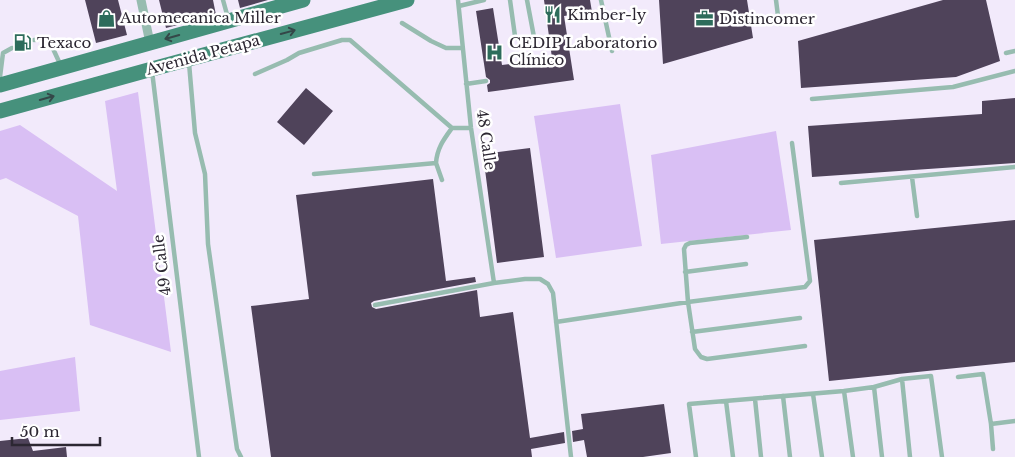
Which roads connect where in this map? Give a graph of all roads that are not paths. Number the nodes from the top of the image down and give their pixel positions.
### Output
1 (141, 0) edge
2 (223, 0) edge
3 (303, 0) edge
4 (407, 0) edge
5 (484, 0) edge
6 (510, 0) edge
7 (527, 0) edge
8 (601, 0) edge
9 (776, 0) edge
10 (458, 3) edge
11 (228, 21) junction
12 (402, 23) dead end
13 (779, 24) dead end
14 (34, 40) dead end
15 (150, 43) junction
16 (12, 48) dead end
17 (463, 48) junction
18 (612, 51) dead end
19 (1015, 51) edge
20 (1006, 53) dead end
21 (188, 59) junction
22 (61, 68) junction
23 (152, 69) junction
24 (1015, 71) edge
25 (255, 74) dead end
26 (0, 76) edge
27 (486, 80) dead end
28 (466, 84) junction
29 (0, 85) edge
30 (812, 99) dead end
31 (0, 111) edge
32 (452, 128) junction
33 (471, 128) junction
34 (792, 143) dead end
35 (436, 163) junction
36 (1015, 167) edge
37 (314, 174) dead end
38 (912, 177) junction
39 (442, 180) dead end
40 (841, 183) dead end
41 (917, 216) dead end
42 (747, 237) dead end
43 (746, 264) dead end
44 (685, 272) junction
45 (494, 283) junction
46 (688, 302) junction
47 (376, 305) dead end
48 (800, 318) dead end
49 (556, 322) junction
50 (692, 332) junction
51 (805, 346) dead end
52 (958, 377) dead end
53 (902, 379) junction
54 (874, 387) junction
55 (844, 391) junction
56 (813, 394) junction
57 (783, 396) junction
58 (755, 399) junction
59 (726, 401) junction
60 (1015, 421) edge
61 (991, 424) junction
62 (993, 449) dead end
63 (200, 457) edge
64 (241, 457) edge
65 (571, 457) edge
66 (696, 457) edge
67 (733, 457) edge
68 (762, 457) edge
69 (790, 457) edge
70 (822, 457) edge
71 (852, 457) edge
72 (882, 457) edge
73 (910, 457) edge
74 (942, 457) edge

1 - 15 street
2 - 11 lane
3 - 11 main road, Avenida Petapa
21 -> 4 main road, Avenida Petapa
5 - 10 lane
6 - 7 lane
8 - 18 lane
9 - 13 lane
10 - 17 lane, 48 Calle
11 -> 15 main road, Avenida Petapa
12 - 17 lane
14 - 22 lane
15 - 22 main road, Avenida Petapa
16 - 26 lane
17 - 28 lane, 48 Calle
19 - 20 lane
21 - 23 main road, Avenida Petapa
21 - 64 lane
22 - 29 main road, Avenida Petapa
31 -> 23 main road, Avenida Petapa
23 - 63 lane, 49 Calle
24 - 30 lane
25 - 32 lane
27 - 28 lane
28 - 33 lane, 48 Calle
32 - 33 lane
32 - 35 lane
33 - 45 lane, 48 Calle
34 - 46 lane
35 - 37 lane
35 - 39 lane
36 - 38 lane
38 - 40 lane
38 - 41 lane
42 - 44 lane
43 - 44 lane
44 - 46 lane
45 - 47 lane
45 - 49 lane
46 - 49 lane
46 - 50 lane
48 - 50 lane
49 - 65 lane
50 - 51 lane
52 - 61 lane
53 - 54 lane
53 - 73 lane
53 - 74 lane
54 - 55 lane
54 - 72 lane
55 - 56 lane
55 - 71 lane
56 - 57 lane
56 - 70 lane
57 - 58 lane
57 - 69 lane
58 - 59 lane
58 - 68 lane
59 - 66 lane
59 - 67 lane
60 - 61 lane
61 - 62 lane

